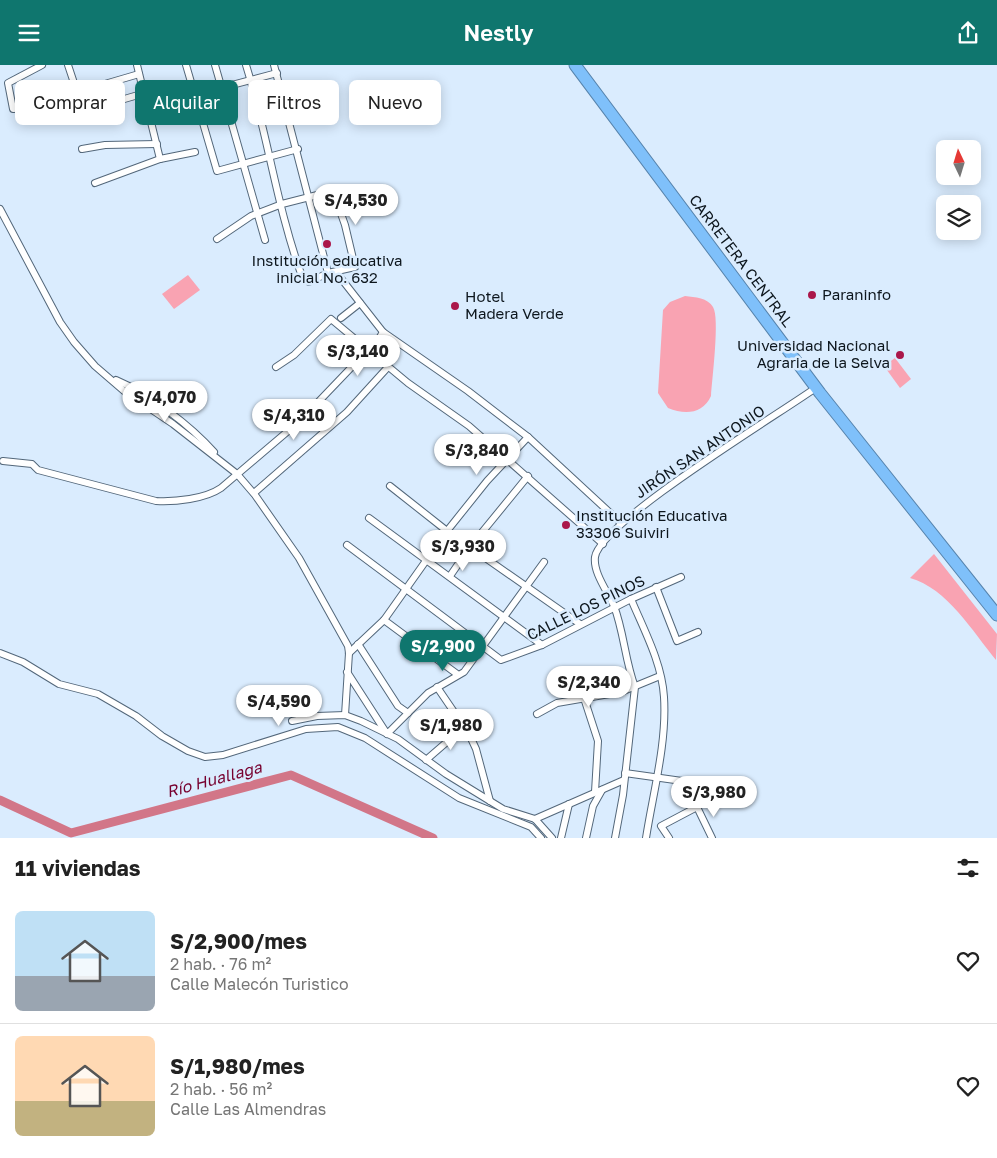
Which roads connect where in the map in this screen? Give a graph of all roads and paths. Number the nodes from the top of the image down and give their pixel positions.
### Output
1 (42, 65) edge
2 (68, 65) edge
3 (137, 65) edge
4 (186, 65) edge
5 (215, 65) edge
6 (246, 65) edge
7 (274, 65) edge
8 (575, 65) edge
9 (139, 73) junction
10 (277, 73) junction
11 (73, 80) edge
12 (117, 80) edge
13 (141, 80) edge
14 (190, 80) edge
15 (219, 80) edge
16 (251, 80) joint
17 (15, 109) edge
18 (153, 125) edge
19 (203, 125) edge
20 (231, 125) edge
21 (261, 125) edge
22 (157, 144) junction
23 (82, 149) dead end
24 (298, 149) junction
25 (195, 152) dead end
26 (269, 158) junction
27 (160, 159) junction
28 (242, 164) junction
29 (95, 183) dead end
30 (309, 197) junction
31 (282, 205) junction
32 (0, 209) edge
33 (256, 214) junction
34 (217, 239) dead end
35 (264, 240) dead end
36 (336, 272) junction
37 (328, 273) junction
38 (360, 303) junction
39 (341, 318) dead end
40 (384, 332) junction
41 (369, 352) junction
42 (276, 367) dead end
43 (388, 367) junction
44 (817, 387) junction
45 (528, 437) junction
46 (508, 459) junction
47 (3, 461) dead end
48 (237, 474) junction
49 (528, 476) junction
50 (390, 486) dead end
51 (254, 493) junction
52 (370, 518) dead end
53 (621, 523) junction
54 (447, 531) junction
55 (602, 544) junction
56 (346, 545) dead end
57 (470, 547) junction
58 (427, 559) junction
59 (544, 562) dead end
60 (450, 576) junction
61 (681, 577) dead end
62 (526, 585) junction
63 (656, 587) junction
64 (405, 590) junction
65 (631, 599) junction
66 (614, 608) junction
67 (997, 615) edge
68 (505, 616) junction
69 (384, 619) junction
70 (580, 624) junction
71 (698, 632) dead end
72 (358, 644) junction
73 (542, 645) junction
74 (483, 647) junction
75 (0, 653) edge
76 (349, 653) junction
77 (348, 672) junction
78 (457, 675) junction
79 (660, 676) junction
80 (437, 687) junction
81 (635, 687) junction
82 (584, 698) junction
83 (408, 713) junction
84 (537, 714) dead end
85 (344, 715) junction
86 (292, 721) dead end
87 (324, 727) junction
88 (463, 728) junction
89 (387, 734) junction
90 (426, 760) junction
91 (624, 777) junction
92 (655, 778) junction
93 (682, 781) dead end
94 (599, 791) junction
95 (490, 801) junction
96 (569, 804) junction
97 (535, 819) junction
98 (541, 838) edge
99 (552, 838) edge
100 (561, 838) edge
101 (586, 838) edge
102 (615, 838) edge
103 (646, 838) edge
104 (669, 838) edge
105 (712, 838) edge

1 - 17 street
2 - 11 street
3 - 9 street
4 - 14 street
5 - 15 street
6 - 16 street
7 - 10 street
8 - 44 highway, CARRETERA CENTRAL
9 - 12 street
9 - 13 street
10 - 16 street
10 - 24 street
18 - 22 street
19 - 28 street
20 - 28 street
21 - 26 street
22 - 23 street
22 - 27 street
24 - 26 street
24 - 30 street
25 - 27 street
26 - 28 street
26 - 31 street
27 - 29 street
28 - 33 street
30 - 31 street
30 - 36 street
30 - 37 street
31 - 33 street
31 - 37 street
32 - 48 street
33 - 34 street
33 - 35 street
36 - 37 street
36 - 38 street
38 - 39 street
38 - 40 street
40 - 41 street
40 - 45 street
41 - 42 street
41 - 43 street
41 - 48 street
43 - 46 street
43 - 51 street
44 - 53 street, JIRÓN SAN ANTONIO
44 - 67 highway, CARRETERA CENTRAL
45 - 46 street
45 - 53 street
46 - 49 street
46 - 54 street
47 - 48 street
48 - 51 street
49 - 55 street
49 - 57 street
50 - 54 street
51 - 76 street
52 - 58 street
53 - 55 street, JIRÓN SAN ANTONIO
54 - 57 street
54 - 58 street
55 - 66 street
56 - 64 street
57 - 60 street
57 - 62 street
58 - 60 street
58 - 64 street
59 - 62 street
60 - 68 street
61 - 63 street, CALLE LOS PINOS
62 - 68 street
62 - 70 street
63 - 65 street, CALLE LOS PINOS
63 - 71 street
64 - 69 street
64 - 74 street
65 - 66 street, CALLE LOS PINOS
65 - 79 street
66 - 70 street, CALLE LOS PINOS
66 - 81 street
68 - 73 street
68 - 74 street
69 - 72 street
69 - 78 street
70 - 73 street, CALLE LOS PINOS
72 - 76 street
72 - 83 street
73 - 74 street, CALLE LOS PINOS
74 - 78 street
75 - 87 street
76 - 77 street
77 - 85 street
77 - 89 street
78 - 80 street
79 - 81 street
79 - 92 street
80 - 83 street
80 - 88 street
81 - 82 street
81 - 91 street
82 - 84 street
82 - 94 street
83 - 89 street
85 - 86 street
85 - 87 street
85 - 89 street
87 - 98 street
88 - 90 street
88 - 95 street
89 - 90 street
90 - 95 street
91 - 92 street
91 - 94 street
91 - 102 street
92 - 93 street
92 - 103 street
94 - 96 street
94 - 101 street
95 - 97 street
96 - 97 street
96 - 100 street
97 - 99 street
104 - 105 street

